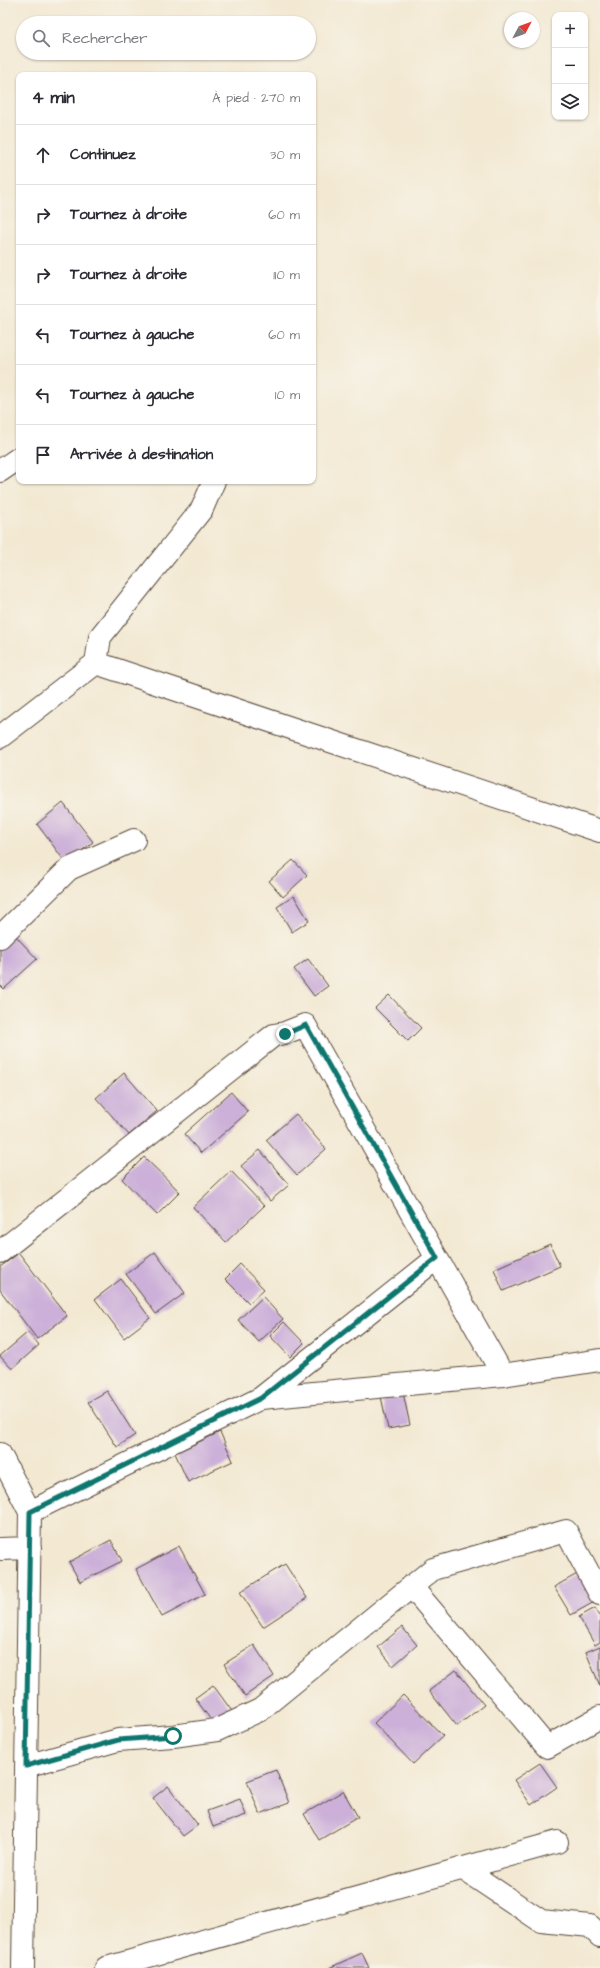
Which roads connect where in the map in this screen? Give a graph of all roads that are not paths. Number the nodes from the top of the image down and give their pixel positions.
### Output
1 (16, 460) edge
2 (0, 471) edge
3 (213, 484) edge
4 (96, 663) junction
5 (0, 737) edge
6 (600, 831) edge
7 (134, 840) dead end
8 (0, 937) edge
9 (0, 1252) edge
10 (437, 1258) junction
11 (600, 1360) edge
12 (502, 1375) junction
13 (261, 1398) junction
14 (0, 1454) edge
15 (30, 1512) junction
16 (30, 1548) junction
17 (0, 1549) edge
18 (412, 1586) junction
19 (600, 1594) edge
20 (600, 1716) edge
21 (26, 1766) junction
22 (557, 1842) dead end
23 (462, 1868) junction
24 (600, 1936) edge
25 (23, 1968) edge
26 (106, 1968) edge

1 - 2 street
3 - 4 street
4 - 5 street
4 - 6 street
7 - 8 street
9 - 10 street
10 - 12 street
10 - 13 street
11 - 12 street
12 - 13 street
13 - 15 street
14 - 15 street
15 - 16 street
16 - 17 street
16 - 21 street
18 - 19 street
18 - 20 street
18 - 21 street
21 - 25 street
22 - 23 street
23 - 24 street
23 - 26 street

